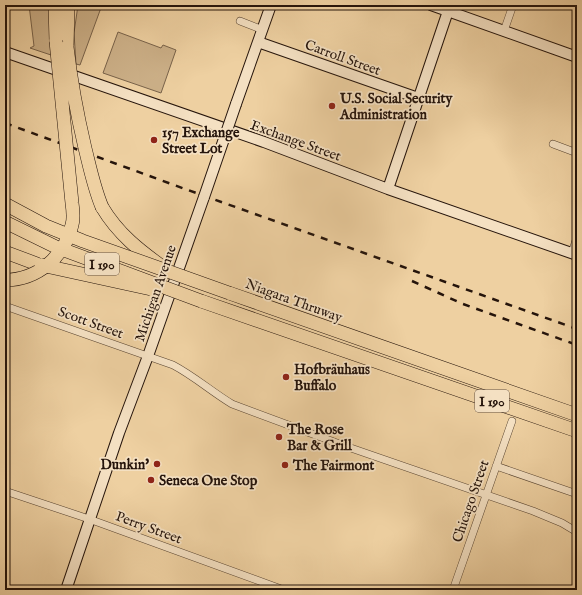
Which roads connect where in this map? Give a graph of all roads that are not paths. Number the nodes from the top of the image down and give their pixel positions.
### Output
1 (55, 5) edge
2 (68, 5) edge
3 (271, 5) edge
4 (431, 5) edge
5 (513, 5) edge
6 (448, 11) junction
7 (240, 22) dead end
8 (263, 30) junction
9 (504, 31) junction
10 (258, 42) junction
11 (5, 52) edge
12 (577, 57) edge
13 (418, 98) junction
14 (553, 144) dead end
15 (577, 153) edge
16 (388, 189) junction
17 (5, 204) edge
18 (5, 222) edge
19 (577, 237) edge
20 (5, 252) edge
21 (574, 254) edge
22 (5, 257) edge
23 (37, 264) junction
24 (170, 272) junction
25 (5, 280) edge
26 (201, 301) junction
27 (5, 306) edge
28 (148, 356) junction
29 (577, 415) edge
30 (512, 421) dead end
31 (577, 431) edge
32 (496, 466) junction
33 (5, 491) edge
34 (486, 494) junction
35 (577, 494) edge
36 (89, 520) junction
37 (577, 532) edge
38 (66, 590) edge
39 (284, 590) edge
40 (453, 590) edge

1 - 25 highway, bridge
2 - 24 highway, bridge
3 - 8 street, Michigan Avenue
4 - 6 street
5 - 9 street
6 - 9 street
6 - 13 street
7 - 8 street
8 - 10 street, Michigan Avenue
9 - 12 street
10 - 13 street, Carroll Street
10 - 28 street, Michigan Avenue, bridge
11 - 16 street, Exchange Street
13 - 16 street
14 - 15 street
16 - 21 street, Exchange Street
17 - 24 highway, Niagara Thruway / I 190, bridge
18 - 26 highway, I 190, bridge
19 - 21 street
20 - 23 highway
22 - 23 highway
23 - 26 highway, bridge
24 - 29 highway, Niagara Thruway / I 190, bridge
26 - 31 highway, I 190
27 - 28 street, Scott Street
28 - 34 street, Scott Street
28 - 36 street, Michigan Avenue
30 - 32 street, Chicago Street
32 - 34 street, Chicago Street
32 - 35 street
33 - 36 street, Perry Street
34 - 37 street
34 - 40 street, Chicago Street
36 - 38 street, Michigan Avenue
36 - 39 street, Perry Street

